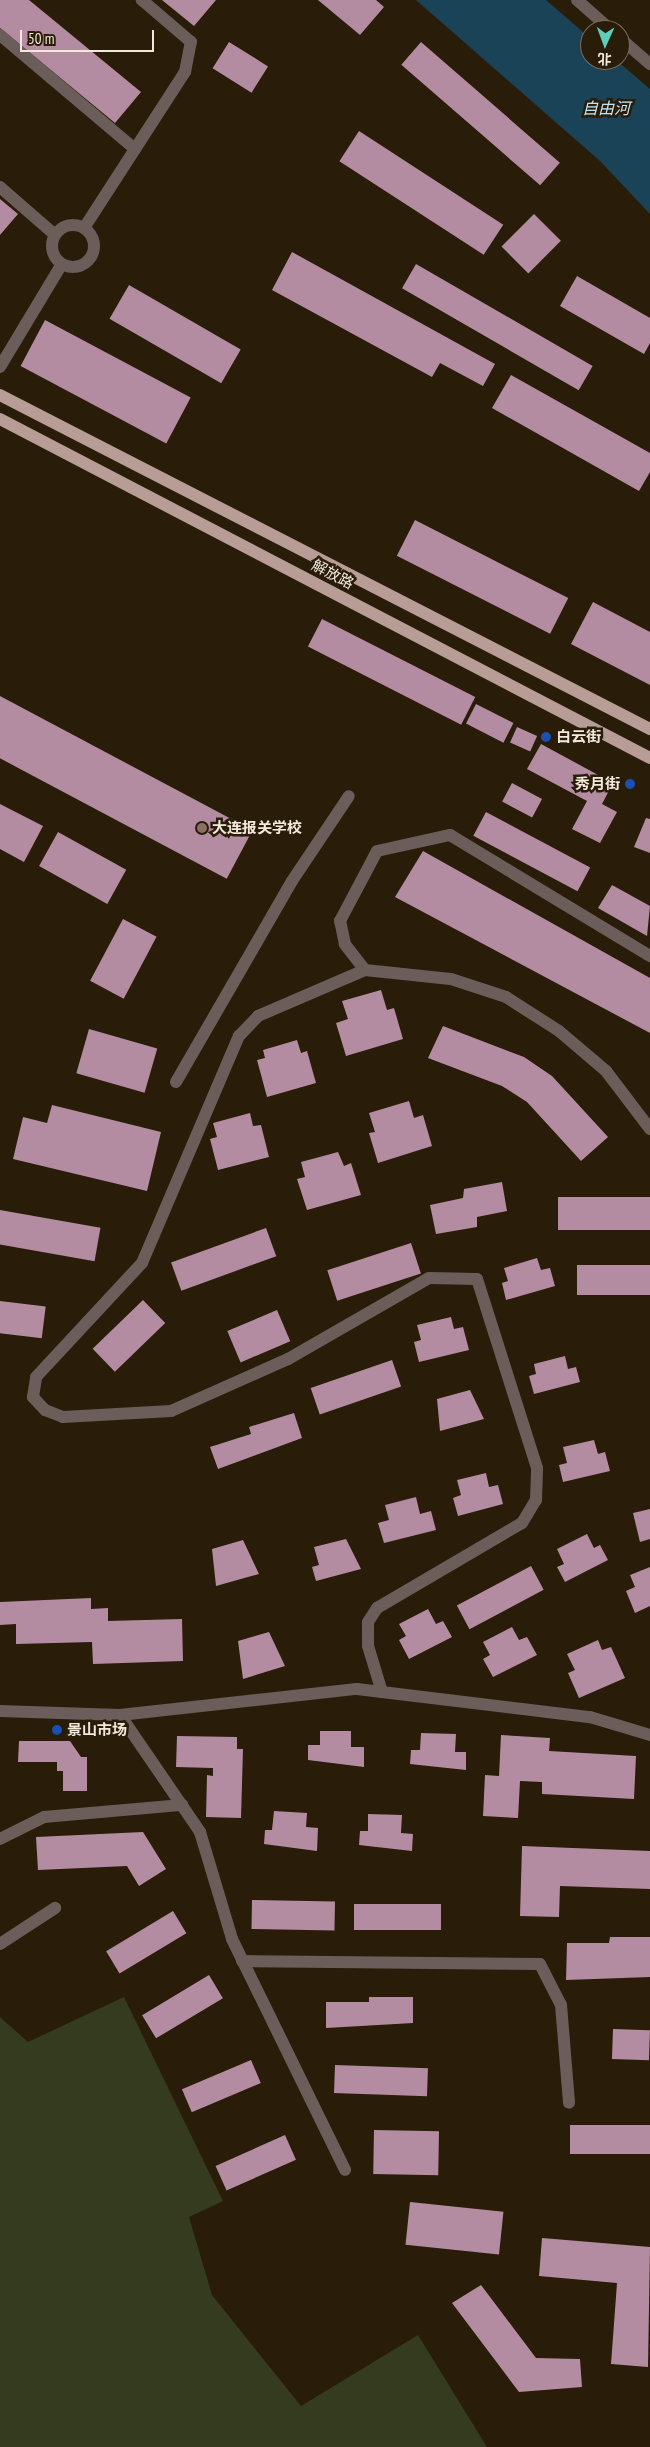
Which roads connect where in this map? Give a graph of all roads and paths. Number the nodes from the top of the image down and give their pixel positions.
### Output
1 (142, 0) edge
2 (577, 0) edge
3 (600, 20) edge
4 (0, 35) edge
5 (630, 47) edge
6 (650, 64) edge
7 (135, 149) junction
8 (0, 187) edge
9 (84, 228) junction
10 (54, 234) junction
11 (62, 264) junction
12 (0, 367) edge
13 (0, 395) edge
14 (0, 419) edge
15 (650, 729) edge
16 (650, 758) edge
17 (349, 796) dead end
18 (650, 956) edge
19 (365, 970) junction
20 (176, 1082) dead end
21 (650, 1129) edge
22 (382, 1692) junction
23 (0, 1712) edge
24 (120, 1715) junction
25 (650, 1735) edge
26 (182, 1805) junction
27 (0, 1839) edge
28 (55, 1908) dead end
29 (0, 1944) edge
30 (242, 1961) junction
31 (569, 2104) dead end
32 (345, 2170) dead end

1 - 7 street
2 - 3 street
4 - 7 street
5 - 6 street
7 - 9 street
8 - 10 street
9 - 10 street
9 - 11 street
10 - 11 street
11 - 12 street
13 - 15 main road, 解放路
14 - 16 main road, 解放路
17 - 20 street
18 - 19 street
19 - 21 street
19 - 22 street
22 - 24 street
22 - 25 street
23 - 24 street
24 - 26 street
26 - 27 street
26 - 30 street
28 - 29 street
30 - 31 street
30 - 32 street

